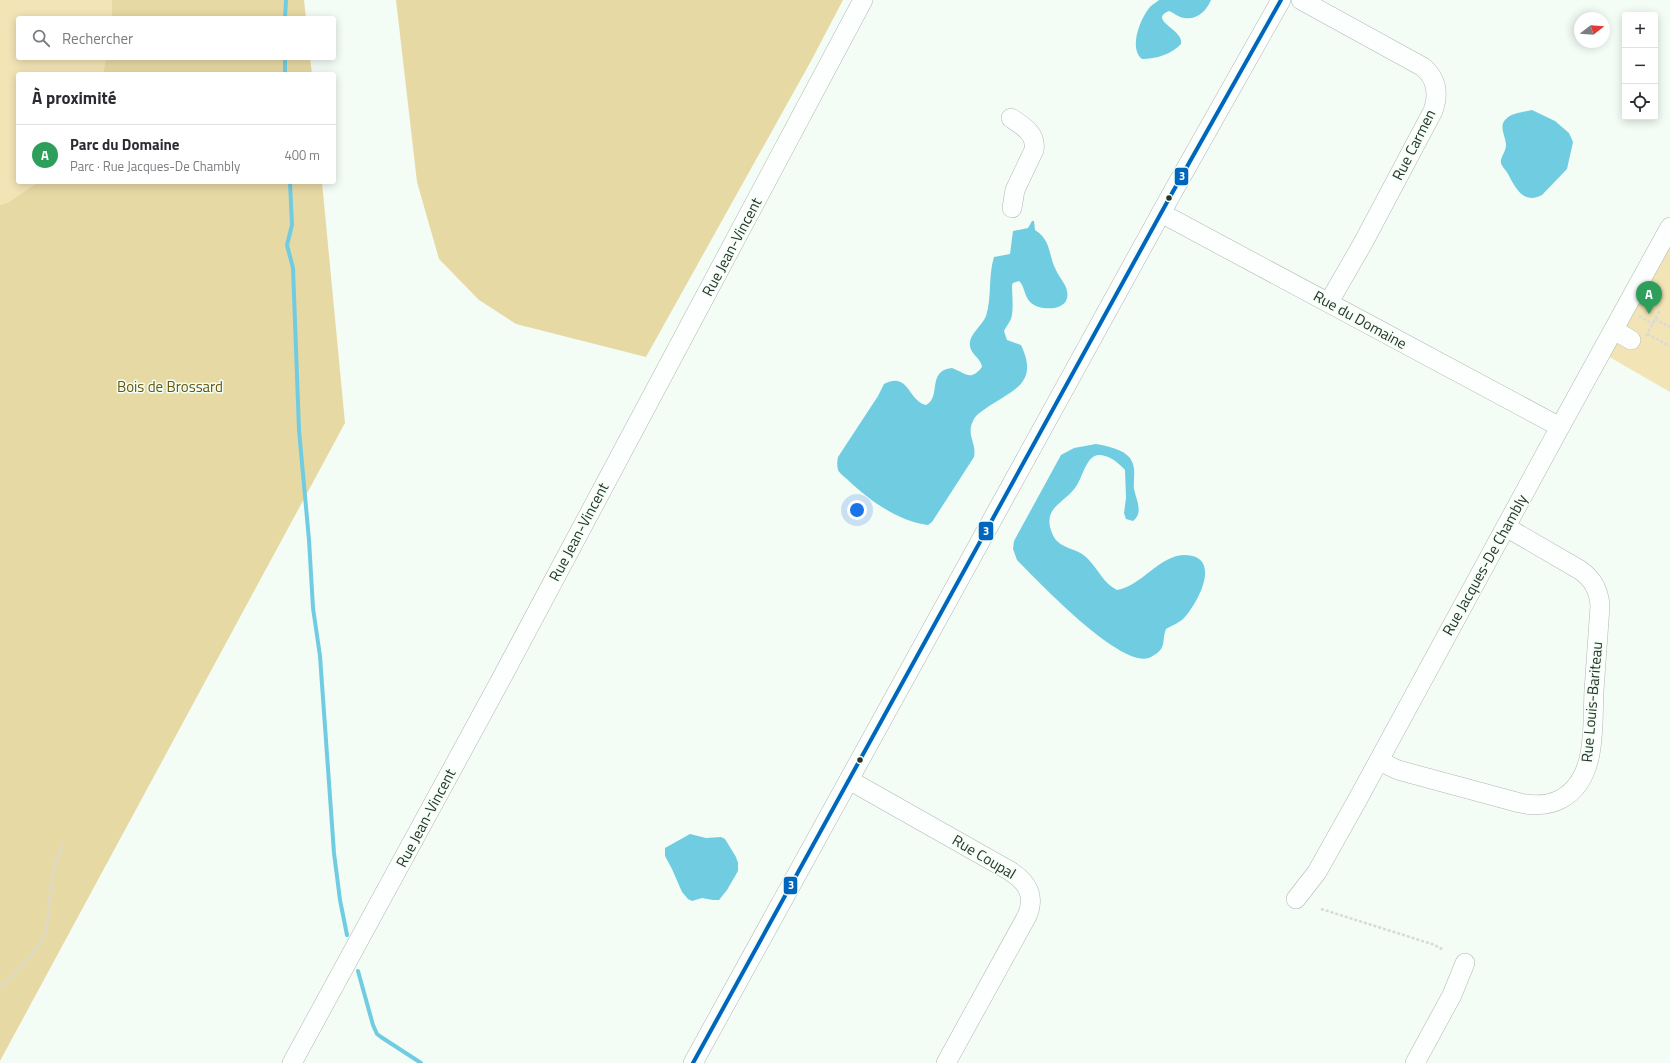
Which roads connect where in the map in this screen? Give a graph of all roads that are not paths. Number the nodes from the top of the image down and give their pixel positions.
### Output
1 (863, 0) edge
2 (1281, 0) edge
3 (1301, 0) edge
4 (1011, 118) dead end
5 (1012, 208) dead end
6 (1161, 213) junction
7 (1670, 227) edge
8 (1329, 302) junction
9 (1614, 330) junction
10 (1641, 338) road end
11 (1560, 427) junction
12 (1506, 527) junction
13 (1378, 761) junction
14 (849, 780) junction
15 (1296, 899) dead end
16 (1466, 962) dead end
17 (292, 1063) edge
18 (693, 1063) edge
19 (946, 1063) edge
20 (1415, 1063) edge

1 - 17 street, Rue Jean-Vincent
2 - 6 street
3 - 8 street, Rue Carmen
4 - 5 street
6 - 8 street, Rue du Domaine
6 - 14 street
7 - 9 street, Rue Jacques-De Chambly
8 - 11 street, Rue du Domaine
9 - 10 street
9 - 11 street, Rue Jacques-De Chambly
11 - 12 street, Rue Jacques-De Chambly
12 - 13 street, Rue Jacques-De Chambly
12 - 13 street, Rue Louis-Bariteau
13 - 15 street, Rue Jacques-De Chambly
14 - 18 street
14 - 19 street, Rue Coupal
16 - 20 street

